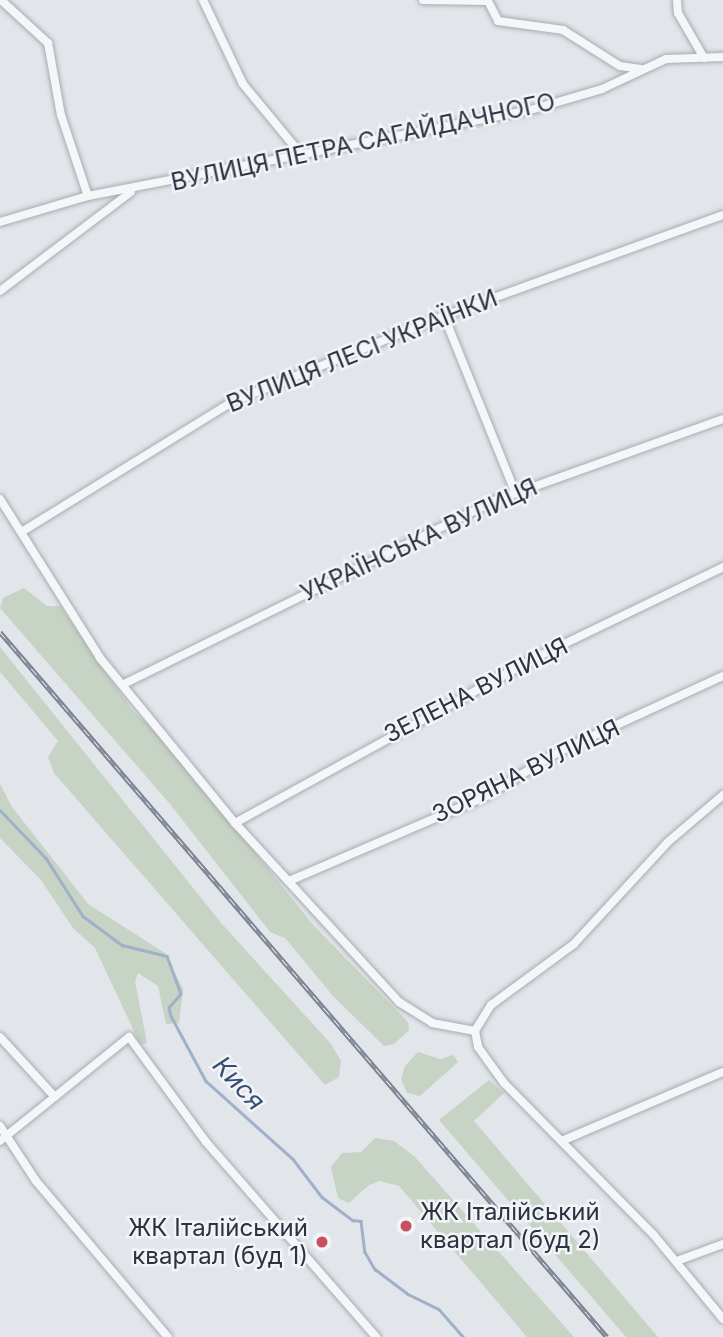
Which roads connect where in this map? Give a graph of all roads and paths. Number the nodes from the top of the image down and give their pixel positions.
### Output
1 (1, 0) edge
2 (203, 0) edge
3 (422, 0) edge
4 (677, 0) edge
5 (723, 57) edge
6 (704, 58) junction
7 (642, 69) junction
8 (299, 152) junction
9 (137, 189) junction
10 (88, 196) junction
11 (723, 215) edge
12 (0, 222) edge
13 (0, 291) edge
14 (444, 316) junction
15 (723, 419) edge
16 (515, 492) junction
17 (0, 499) edge
18 (23, 531) junction
19 (723, 567) edge
20 (723, 676) edge
21 (124, 684) junction
22 (723, 795) edge
23 (235, 823) junction
24 (289, 881) junction
25 (475, 1031) junction
26 (0, 1037) edge
27 (723, 1072) edge
28 (55, 1097) junction
29 (0, 1126) edge
30 (4, 1139) edge
31 (564, 1140) junction
32 (723, 1244) edge
33 (677, 1261) junction
34 (723, 1320) edge
35 (168, 1337) edge
36 (376, 1337) edge

1 - 10 street
2 - 8 street
3 - 7 street
4 - 6 street
5 - 6 street, ВУЛИЦЯ ПЕТРА САГАЙДАЧНОГО
6 - 7 street, ВУЛИЦЯ ПЕТРА САГАЙДАЧНОГО
7 - 8 street, ВУЛИЦЯ ПЕТРА САГАЙДАЧНОГО
8 - 9 street, ВУЛИЦЯ ПЕТРА САГАЙДАЧНОГО
9 - 10 street, ВУЛИЦЯ ПЕТРА САГАЙДАЧНОГО
9 - 13 street
10 - 12 street, ВУЛИЦЯ ПЕТРА САГАЙДАЧНОГО
11 - 14 street, ВУЛИЦЯ ЛЕСІ УКРАЇНКИ
14 - 16 street
14 - 18 street, ВУЛИЦЯ ЛЕСІ УКРАЇНКИ
15 - 16 street, УКРАЇНСЬКА ВУЛИЦЯ
16 - 21 street, УКРАЇНСЬКА ВУЛИЦЯ
17 - 18 street
18 - 21 street
19 - 23 street, ЗЕЛЕНА ВУЛИЦЯ
20 - 24 street, ЗОРЯНА ВУЛИЦЯ
21 - 23 street
22 - 25 street
23 - 24 street
24 - 25 street
25 - 31 street
26 - 28 street
27 - 31 street
28 - 30 street
28 - 36 street
29 - 30 street
30 - 35 street
31 - 33 street
32 - 33 street
33 - 34 street

